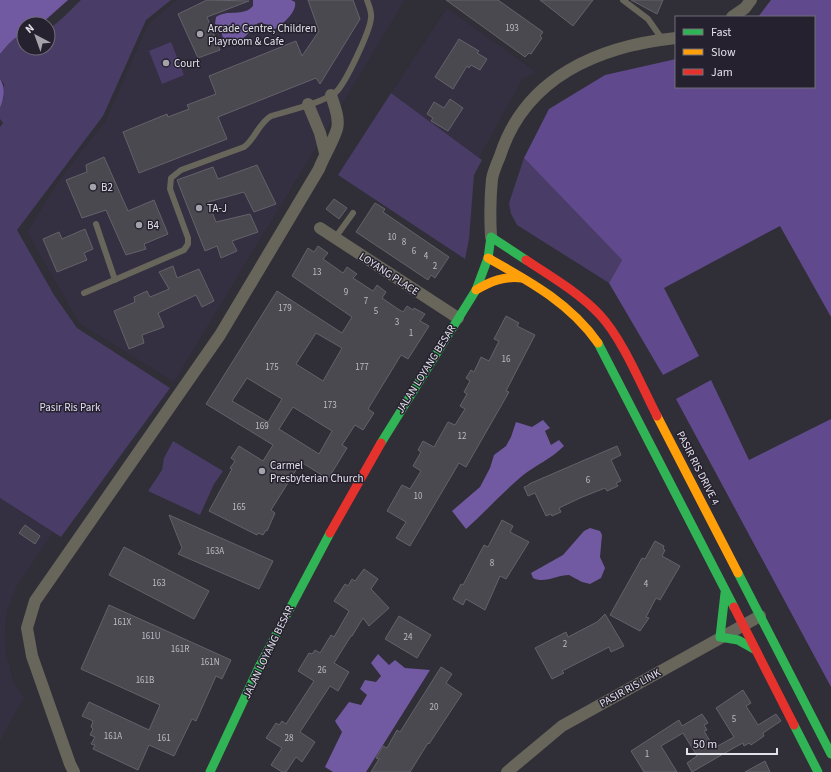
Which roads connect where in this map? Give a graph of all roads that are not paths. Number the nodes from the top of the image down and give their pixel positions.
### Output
1 (367, 0) edge
2 (623, 0) edge
3 (751, 0) edge
4 (733, 16) edge
5 (675, 38) edge
6 (662, 39) junction
7 (331, 95) junction
8 (308, 104) junction
9 (325, 153) junction
10 (353, 213) dead end
11 (96, 224) dead end
12 (320, 228) dead end
13 (491, 237) junction
14 (335, 238) junction
15 (488, 258) junction
16 (522, 278) junction
17 (115, 280) junction
18 (476, 290) junction
19 (84, 293) dead end
20 (458, 318) junction
21 (725, 592) junction
22 (760, 616) junction
23 (742, 626) junction
24 (720, 637) junction
25 (754, 649) junction
26 (831, 754) edge
27 (74, 772) edge
28 (210, 772) edge
29 (507, 772) edge
30 (818, 772) edge

1 - 7 lane
2 - 6 lane
3 - 4 street
5 - 6 street, JALAN LOYANG BESAR
6 - 13 street, JALAN LOYANG BESAR
7 - 8 lane
7 - 9 street
8 - 9 street
8 - 17 lane
9 - 27 street
10 - 14 lane
11 - 17 lane
12 - 14 street, LOYANG PLACE
13 - 15 street, JALAN LOYANG BESAR
13 - 22 street, PASIR RIS DRIVE 4
14 - 20 street, LOYANG PLACE
15 - 16 street
15 - 18 street, JALAN LOYANG BESAR
16 - 18 street
16 - 21 street
17 - 19 lane
18 - 20 street, JALAN LOYANG BESAR
20 - 28 street, JALAN LOYANG BESAR
21 - 23 street
21 - 24 street
22 - 23 street, PASIR RIS LINK
22 - 26 street, PASIR RIS DRIVE 4
23 - 24 street, PASIR RIS LINK
23 - 25 street
24 - 25 street
24 - 29 street, PASIR RIS LINK
25 - 30 street

